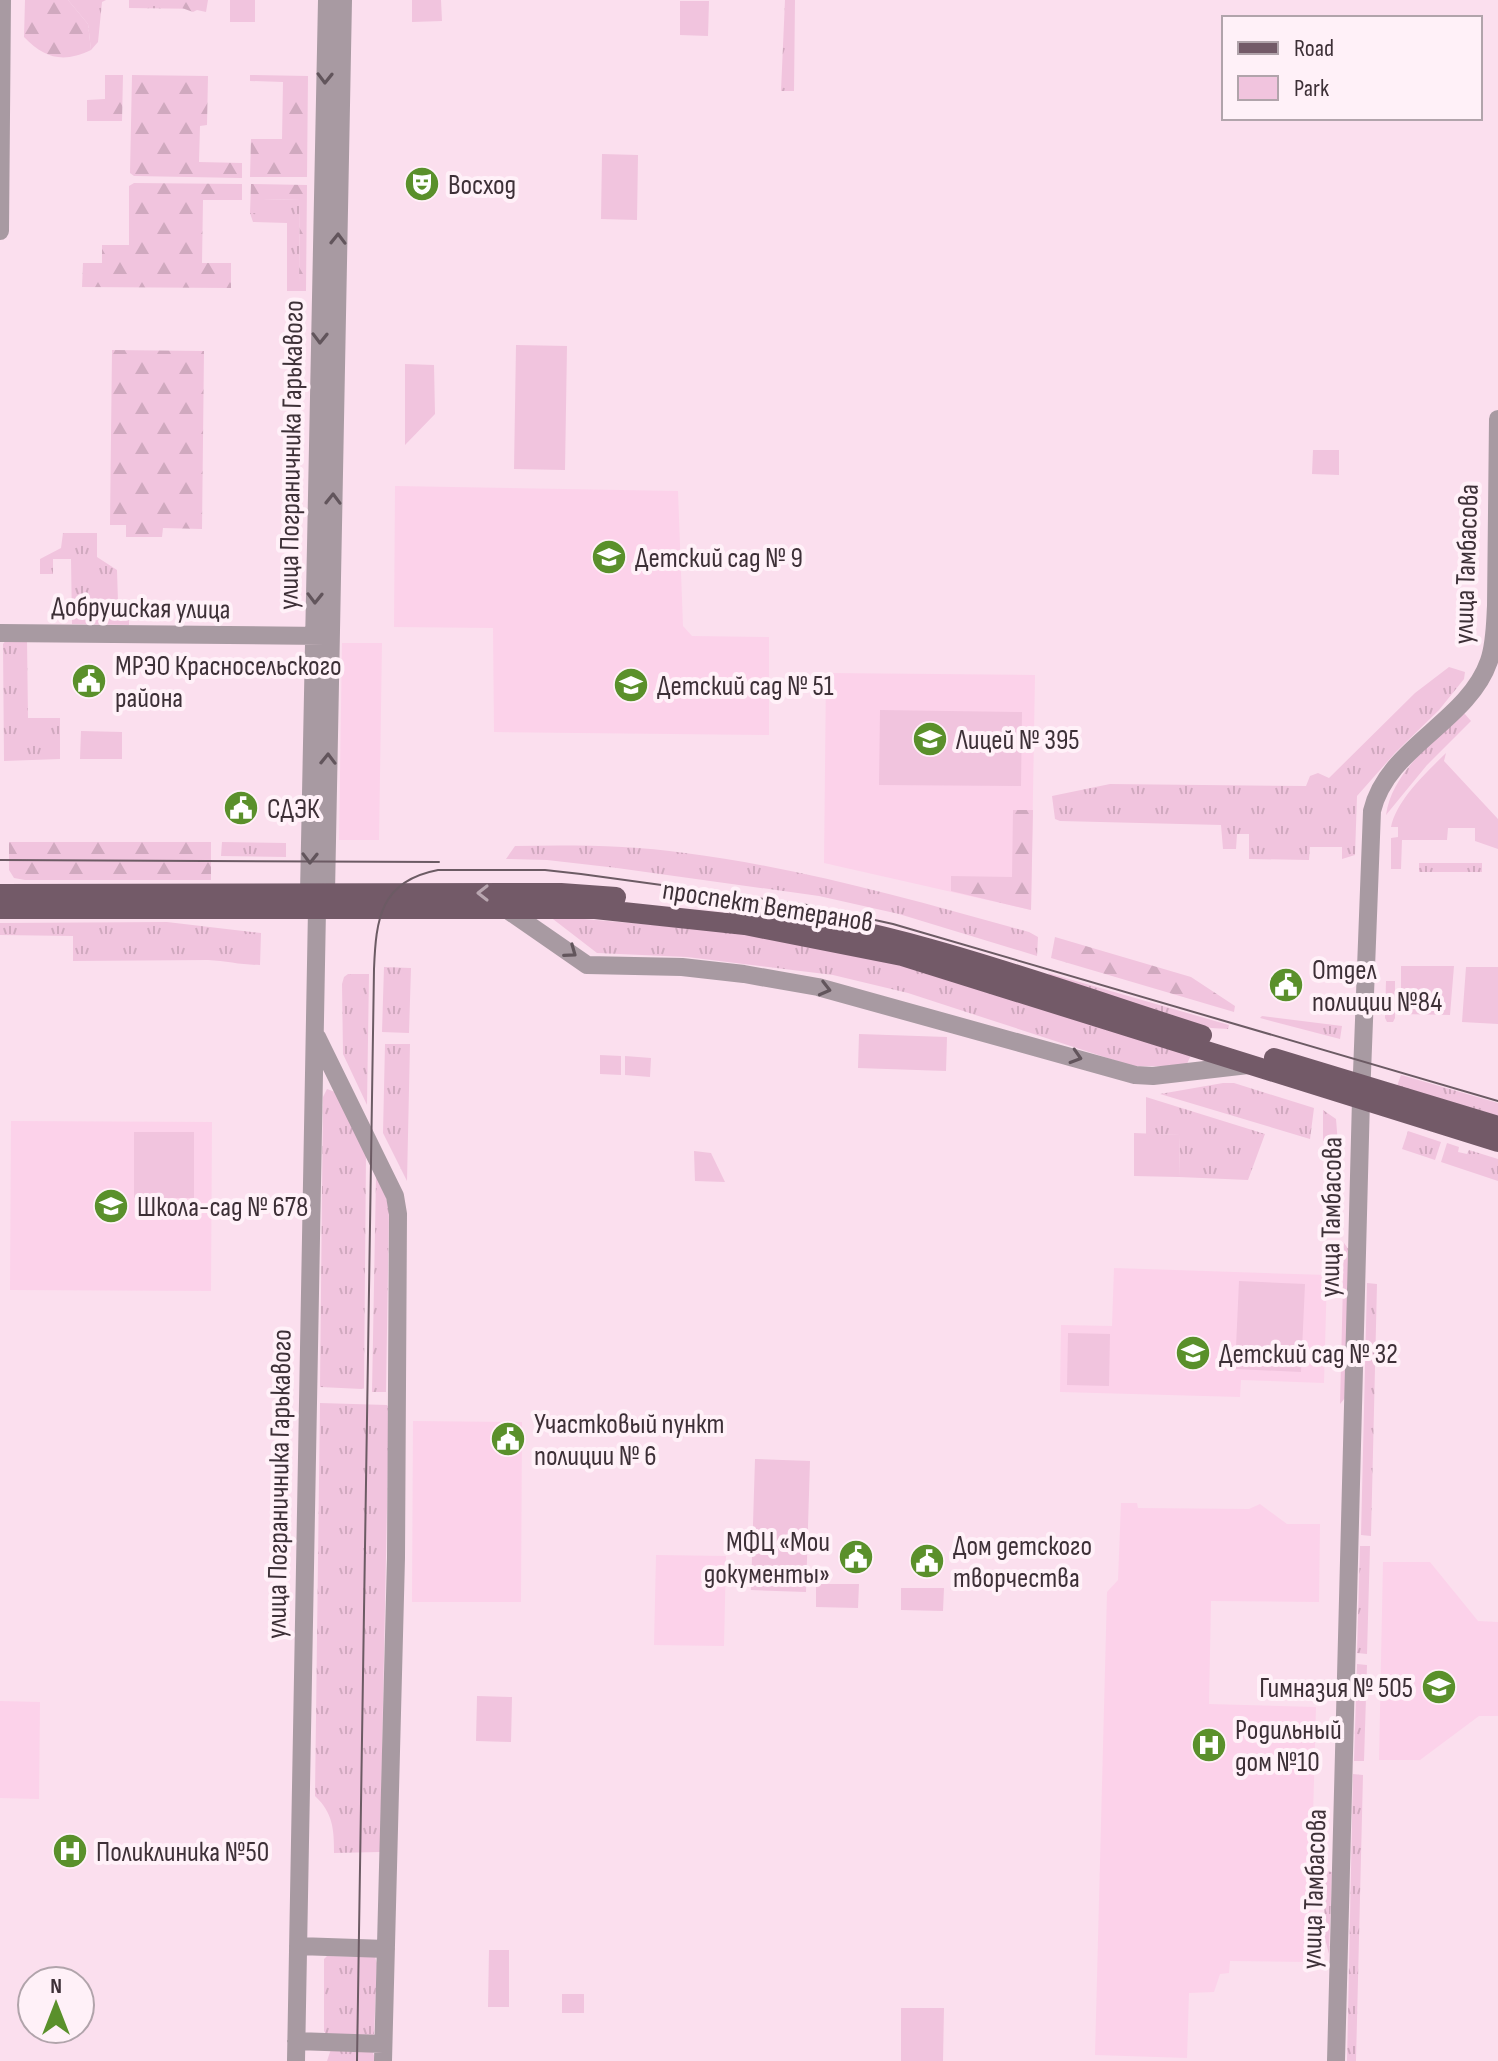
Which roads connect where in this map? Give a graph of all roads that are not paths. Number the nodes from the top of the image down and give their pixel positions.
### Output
1 (2, 0) edge
2 (327, 0) edge
3 (343, 0) edge
4 (0, 231) edge
5 (1498, 419) edge
6 (0, 633) edge
7 (322, 636) junction
8 (0, 894) edge
9 (317, 899) junction
10 (0, 909) edge
11 (506, 909) junction
12 (316, 1035) junction
13 (1249, 1065) junction
14 (1362, 1091) junction
15 (1498, 1126) edge
16 (1498, 1142) edge
17 (298, 1946) junction
18 (386, 1949) junction
19 (296, 2041) junction
20 (383, 2052) edge
21 (296, 2061) edge
22 (1336, 2061) edge

1 - 4 street
2 -> 7 street, улица Пограничника Гарькавого
7 -> 3 street, улица Пограничника Гарькавого
5 - 14 street, улица Тамбасова
6 - 7 street, Добрушская улица
7 - 9 street, улица Пограничника Гарькавого
8 - 9 main road, проспект Ветеранов
9 - 10 main road, проспект Ветеранов
9 - 11 main road, проспект Ветеранов
9 - 12 street, улица Пограничника Гарькавого
14 -> 9 main road, проспект Ветеранов
11 - 13 main road, проспект Ветеранов
11 -> 13 street
12 - 17 street, улица Пограничника Гарькавого
12 - 18 street
13 - 14 main road, проспект Ветеранов
14 - 15 main road, проспект Ветеранов
14 - 16 main road, проспект Ветеранов
14 - 22 street, улица Тамбасова
17 - 18 street
17 - 19 street, улица Пограничника Гарькавого
18 - 20 street
19 - 20 street
19 - 21 street, улица Пограничника Гарькавого

